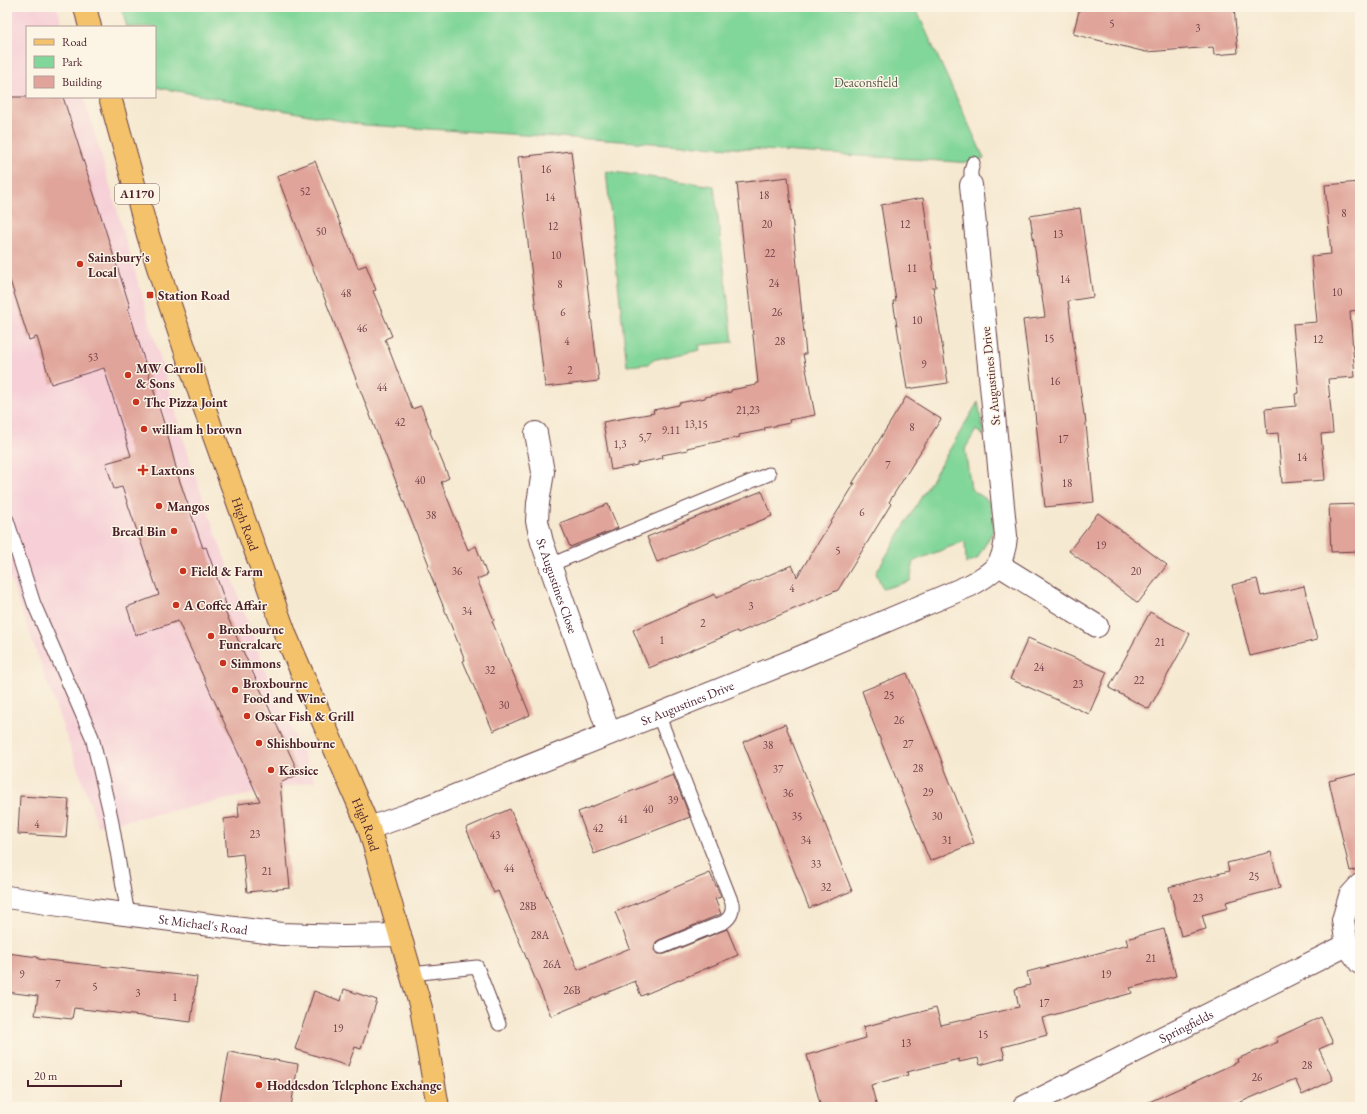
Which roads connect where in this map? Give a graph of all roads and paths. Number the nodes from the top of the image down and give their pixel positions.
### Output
1 (85, 7) edge
2 (90, 26) edge
3 (110, 98) edge
4 (973, 163) dead end
5 (970, 185) joint
6 (536, 433) dead end
7 (769, 474) dead end
8 (7, 520) edge
9 (550, 565) junction
10 (999, 565) junction
11 (1096, 626) dead end
12 (658, 714) junction
13 (609, 733) junction
14 (369, 828) junction
15 (1360, 885) edge
16 (7, 897) edge
17 (128, 914) junction
18 (400, 935) junction
19 (1347, 945) junction
20 (662, 947) dead end
21 (1360, 963) edge
22 (411, 974) junction
23 (499, 1024) dead end
24 (438, 1107) edge
25 (1024, 1107) edge

1 - 2 main road
3 - 14 main road, High Road / A1170
4 - 5 lane
5 - 10 street, St Augustines Drive
6 - 9 street, St Augustines Close
7 - 9 lane
8 - 17 lane
9 - 13 street, St Augustines Close
10 - 11 street
10 - 12 street, St Augustines Drive
12 - 13 street, St Augustines Drive
12 - 20 lane
13 - 14 street, St Augustines Drive
14 - 18 main road, High Road / A1170
15 - 19 street
16 - 17 street, St Michael's Road
17 - 18 street, St Michael's Road
18 - 22 main road, High Road / A1170
19 - 21 street
19 - 25 street, Springfields
22 - 23 lane
22 - 24 main road, High Road / A1170

